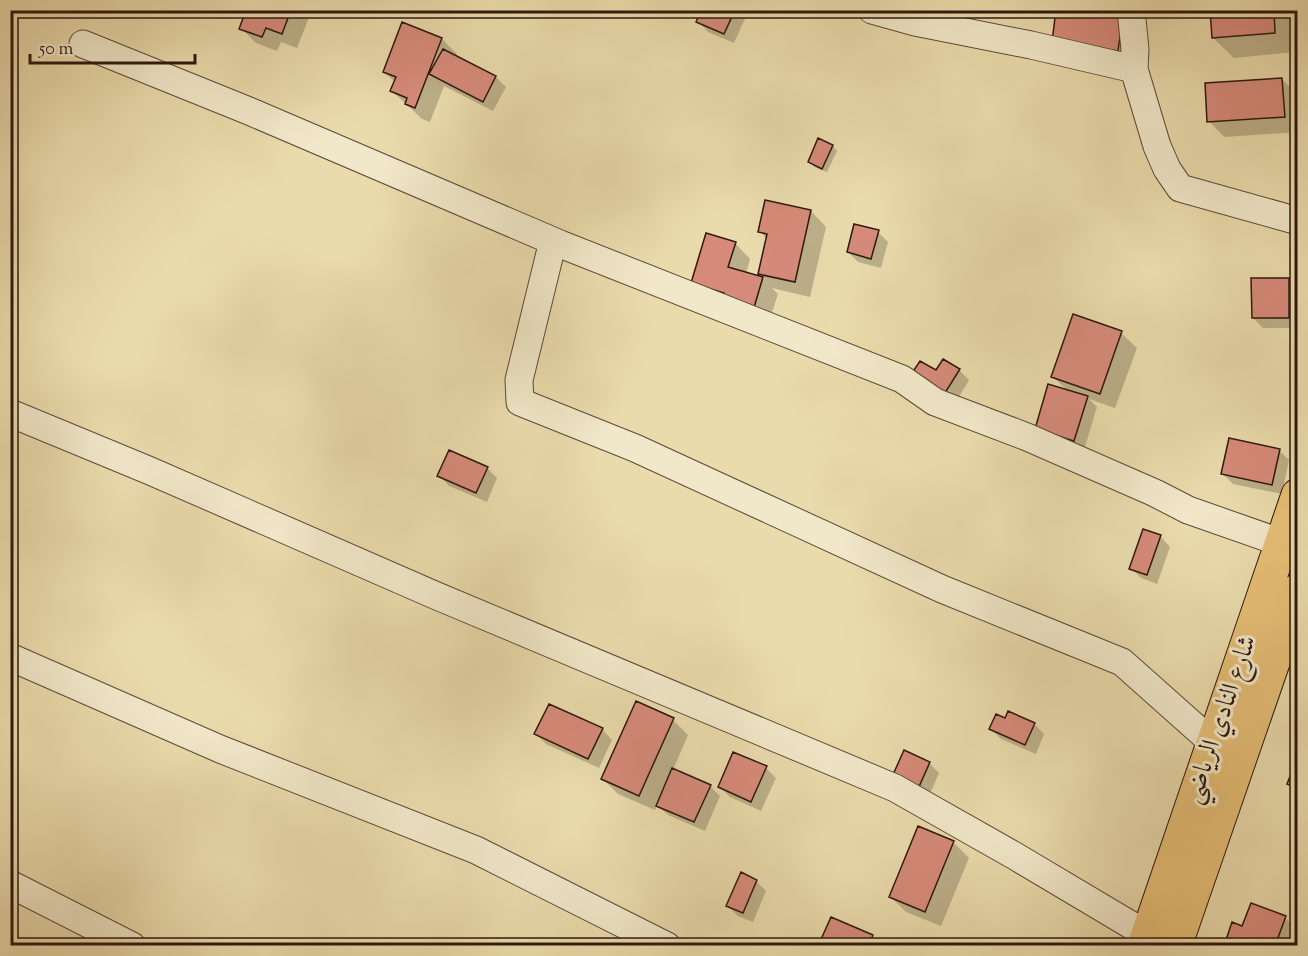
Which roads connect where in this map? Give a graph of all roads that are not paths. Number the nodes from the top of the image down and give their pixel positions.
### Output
1 (872, 10) edge
2 (1131, 10) edge
3 (83, 44) dead end
4 (1134, 69) junction
5 (1298, 221) edge
6 (554, 242) junction
7 (10, 413) edge
8 (1298, 495) edge
9 (1282, 543) junction
10 (1298, 590) edge
11 (10, 657) edge
12 (1213, 743) junction
13 (10, 885) edge
14 (132, 945) edge
15 (667, 945) edge
16 (1143, 945) edge
17 (1175, 945) edge

1 - 4 street
2 - 4 street
3 - 6 street
4 - 5 street
6 - 9 street
6 - 12 street
7 - 16 street
8 - 9 main road, شارع النادي الرياضي
9 - 12 main road, شارع النادي الرياضي
10 - 17 main road, شارع النادي الرياضي
11 - 15 street
12 - 16 main road, شارع النادي الرياضي
13 - 14 street

